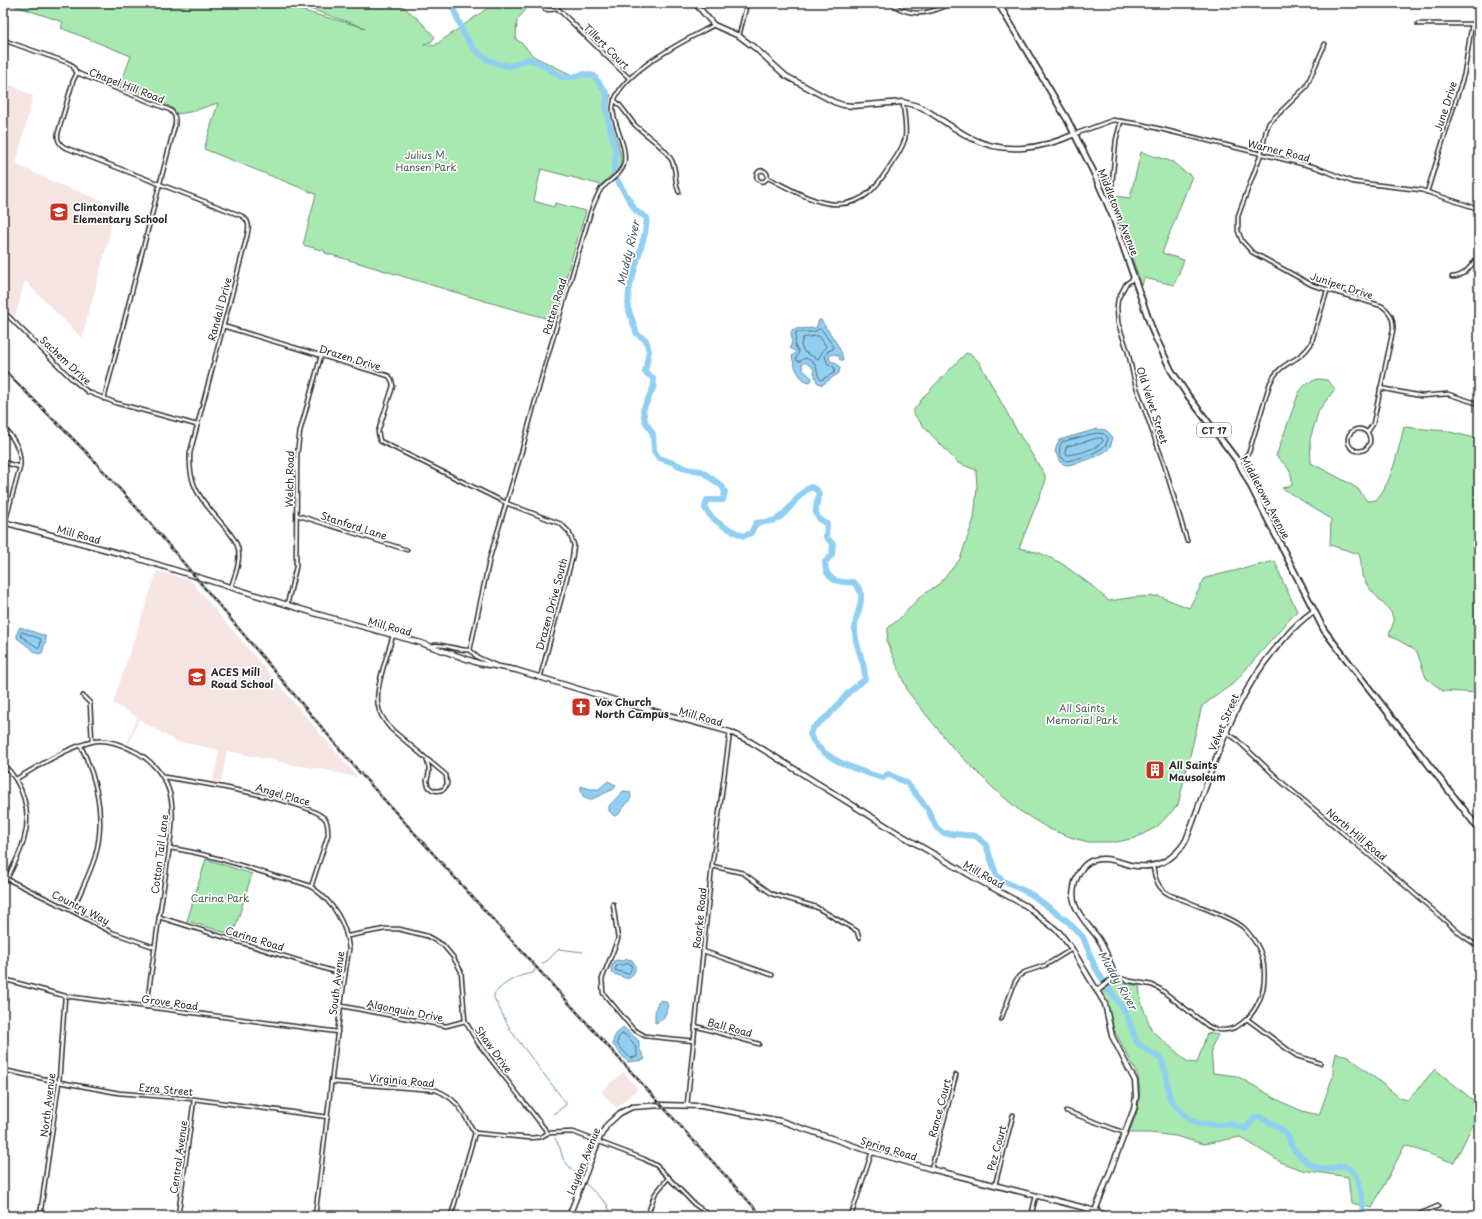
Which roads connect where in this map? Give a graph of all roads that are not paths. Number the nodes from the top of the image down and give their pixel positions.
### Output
1 (541, 3) edge
2 (560, 3) edge
3 (695, 3) edge
4 (747, 3) edge
5 (891, 3) edge
6 (951, 3) edge
7 (998, 3) edge
8 (557, 8) junction
9 (1418, 24) dead end
10 (1472, 24) junction
11 (714, 25) junction
12 (1479, 26) edge
13 (739, 36) junction
14 (3, 40) edge
15 (1325, 44) dead end
16 (76, 73) junction
17 (629, 78) junction
18 (614, 100) junction
19 (903, 102) junction
20 (1121, 120) junction
21 (1075, 134) junction
22 (1261, 154) junction
23 (768, 178) junction
24 (160, 184) junction
25 (679, 192) dead end
26 (1428, 192) junction
27 (1107, 202) junction
28 (1479, 209) edge
29 (1479, 256) edge
30 (1134, 278) junction
31 (1452, 278) dead end
32 (1327, 291) junction
33 (3, 310) edge
34 (223, 326) junction
35 (320, 356) junction
36 (1380, 388) junction
37 (104, 399) junction
38 (1479, 404) edge
39 (197, 425) junction
40 (3, 427) edge
41 (1367, 433) junction
42 (3, 462) edge
43 (1239, 463) junction
44 (20, 467) junction
45 (506, 502) junction
46 (296, 515) junction
47 (4, 522) edge
48 (1187, 541) dead end
49 (406, 550) dead end
50 (231, 587) junction
51 (287, 605) junction
52 (1314, 611) junction
53 (393, 635) junction
54 (431, 647) junction
55 (470, 650) junction
56 (497, 667) junction
57 (540, 678) junction
58 (83, 696) dead end
59 (730, 732) junction
60 (1226, 732) junction
61 (92, 741) junction
62 (81, 746) junction
63 (427, 761) junction
64 (3, 764) edge
65 (163, 777) junction
66 (16, 779) junction
67 (1479, 828) edge
68 (169, 848) junction
69 (712, 866) junction
70 (1153, 866) junction
71 (3, 878) edge
72 (7, 879) junction
73 (311, 887) junction
74 (613, 904) dead end
75 (72, 911) junction
76 (160, 917) junction
77 (348, 936) junction
78 (859, 938) dead end
79 (154, 947) junction
80 (1479, 947) edge
81 (1072, 949) junction
82 (704, 951) junction
83 (345, 975) junction
84 (772, 975) dead end
85 (1114, 976) junction
86 (3, 979) edge
87 (1097, 991) junction
88 (65, 996) junction
89 (342, 1006) junction
90 (147, 1007) junction
91 (1001, 1019) dead end
92 (1247, 1019) junction
93 (466, 1021) junction
94 (695, 1026) junction
95 (338, 1032) junction
96 (694, 1041) junction
97 (759, 1044) dead end
98 (1320, 1063) dead end
99 (3, 1070) edge
100 (956, 1075) dead end
101 (59, 1082) junction
102 (331, 1082) junction
103 (194, 1099) junction
104 (662, 1105) joint
105 (688, 1105) junction
106 (1066, 1111) dead end
107 (1013, 1115) dead end
108 (328, 1118) junction
109 (475, 1133) junction
110 (548, 1133) junction
111 (1125, 1133) junction
112 (599, 1141) junction
113 (872, 1152) junction
114 (931, 1169) junction
115 (669, 1177) junction
116 (995, 1185) junction
117 (1036, 1196) junction
118 (1438, 1206) dead end
119 (1094, 1211) junction
120 (40, 1216) edge
121 (178, 1216) edge
122 (315, 1216) edge
123 (451, 1216) edge
124 (569, 1216) edge
125 (647, 1216) edge
126 (711, 1216) edge
127 (850, 1216) edge
128 (1031, 1216) edge
129 (1110, 1216) edge
130 (1415, 1216) edge

1 - 8 street, Tillert Court
2 - 8 street
3 - 11 street
4 - 13 street
5 - 6 street
7 - 21 main road, Middletown Avenue / CT 17
8 - 17 street, Tillert Court
9 - 10 street
10 - 12 street
10 - 26 street, June Drive
11 - 13 street
11 - 17 street
13 - 19 street
14 - 16 street, Chapel Hill Road
15 - 22 street, Juniper Drive
16 - 24 street, Chapel Hill Road
16 - 24 street, Randall Drive
17 - 18 street
18 - 25 street
18 - 45 street, Patten Road
19 - 21 street
19 - 23 street
20 - 21 street, Warner Road
20 - 22 street, Warner Road
20 - 27 street
21 - 27 main road, Middletown Avenue / CT 17
22 - 26 street, Warner Road
22 - 32 street, Juniper Drive
23 - 23 street
24 - 34 street, Randall Drive
24 - 37 street, Chapel Hill Road
26 - 28 street, Warner Road
27 - 30 main road, Middletown Avenue / CT 17
29 - 31 street
30 - 43 main road, Middletown Avenue / CT 17
30 - 48 street, Old Velvet Street
32 - 36 street, Juniper Drive
32 - 43 street
33 - 37 street, Sachem Drive
34 - 35 street, Drazen Drive
34 - 39 street, Randall Drive
35 - 45 street, Drazen Drive
35 - 46 street, Welch Road
36 - 38 street
36 - 41 street, Juniper Drive
37 - 39 street, Sachem Drive
39 - 50 street, Randall Drive
40 - 44 street
41 - 41 street, Juniper Drive
42 - 44 street
43 - 52 main road, Middletown Avenue / CT 17
44 - 47 street
45 - 55 street, Patten Road
45 - 57 street, Drazen Drive South
46 - 49 street, Stanford Lane
46 - 51 street, Welch Road
47 - 50 street, Mill Road
50 - 51 street, Mill Road
51 - 53 street, Mill Road
52 - 60 street, Velvet Street
52 - 67 main road, Middletown Avenue / CT 17
53 - 54 street, Mill Road
53 - 63 street
54 - 55 street
54 - 56 street, Mill Road
55 - 56 street
56 - 57 street, Mill Road
57 - 59 street, Mill Road
58 - 61 street
59 - 69 street, Roarke Road
59 - 81 street, Mill Road
60 - 70 street, Velvet Street
60 - 80 street, North Hill Road
61 - 62 street, Cotton Tail Lane
61 - 65 street, Cotton Tail Lane
62 - 66 street, Cotton Tail Lane
62 - 75 street
63 - 63 street
64 - 66 street
65 - 68 street, Cotton Tail Lane
65 - 73 street, Angel Place
66 - 72 street
68 - 73 street, South Avenue
68 - 76 street, Cotton Tail Lane
69 - 78 street
69 - 82 street, Roarke Road
70 - 85 street, Velvet Street
70 - 92 street
71 - 72 street, Country Way
72 - 75 street, Country Way
73 - 77 street, South Avenue
74 - 96 street
75 - 79 street, Country Way
76 - 79 street, Cotton Tail Lane
76 - 83 street, Carina Road
77 - 83 street, South Avenue
77 - 93 street, Shaw Drive
79 - 90 street, Cotton Tail Lane
81 - 87 street, Mill Road
81 - 91 street
82 - 84 street
82 - 94 street, Roarke Road
83 - 89 street, South Avenue
85 - 87 street
85 - 92 street
86 - 88 street, Grove Road
87 - 111 street, Mill Road
88 - 90 street, Grove Road
88 - 101 street, North Avenue
89 - 93 street, Algonquin Drive
89 - 95 street, South Avenue
90 - 95 street, Grove Road
92 - 98 street
93 - 110 street, Shaw Drive
94 - 96 street, Roarke Road
94 - 97 street, Ball Road
95 - 102 street, South Avenue
96 - 105 street, Roarke Road
99 - 101 street, Ezra Street
100 - 114 street, Rance Court
101 - 103 street, Ezra Street
101 - 120 street, North Avenue
102 - 108 street, South Avenue
102 - 109 street, Virginia Road
103 - 108 street, Ezra Street
103 - 121 street, Central Avenue
104 - 105 street, Spring Road
104 - 112 street, Laydon Avenue
105 - 113 street, Spring Road
106 - 111 street
107 - 116 street, Pez Court
108 - 122 street, South Avenue
109 - 110 street
109 - 123 street
110 - 112 street
111 - 119 street, Mill Road
112 - 115 street
112 - 124 street, Laydon Avenue
113 - 114 street, Spring Road
113 - 127 street
114 - 116 street, Spring Road
115 - 125 street
115 - 126 street
116 - 117 street, Spring Road
117 - 119 street, Spring Road
117 - 128 street
118 - 130 street
119 - 129 street, Spring Road

